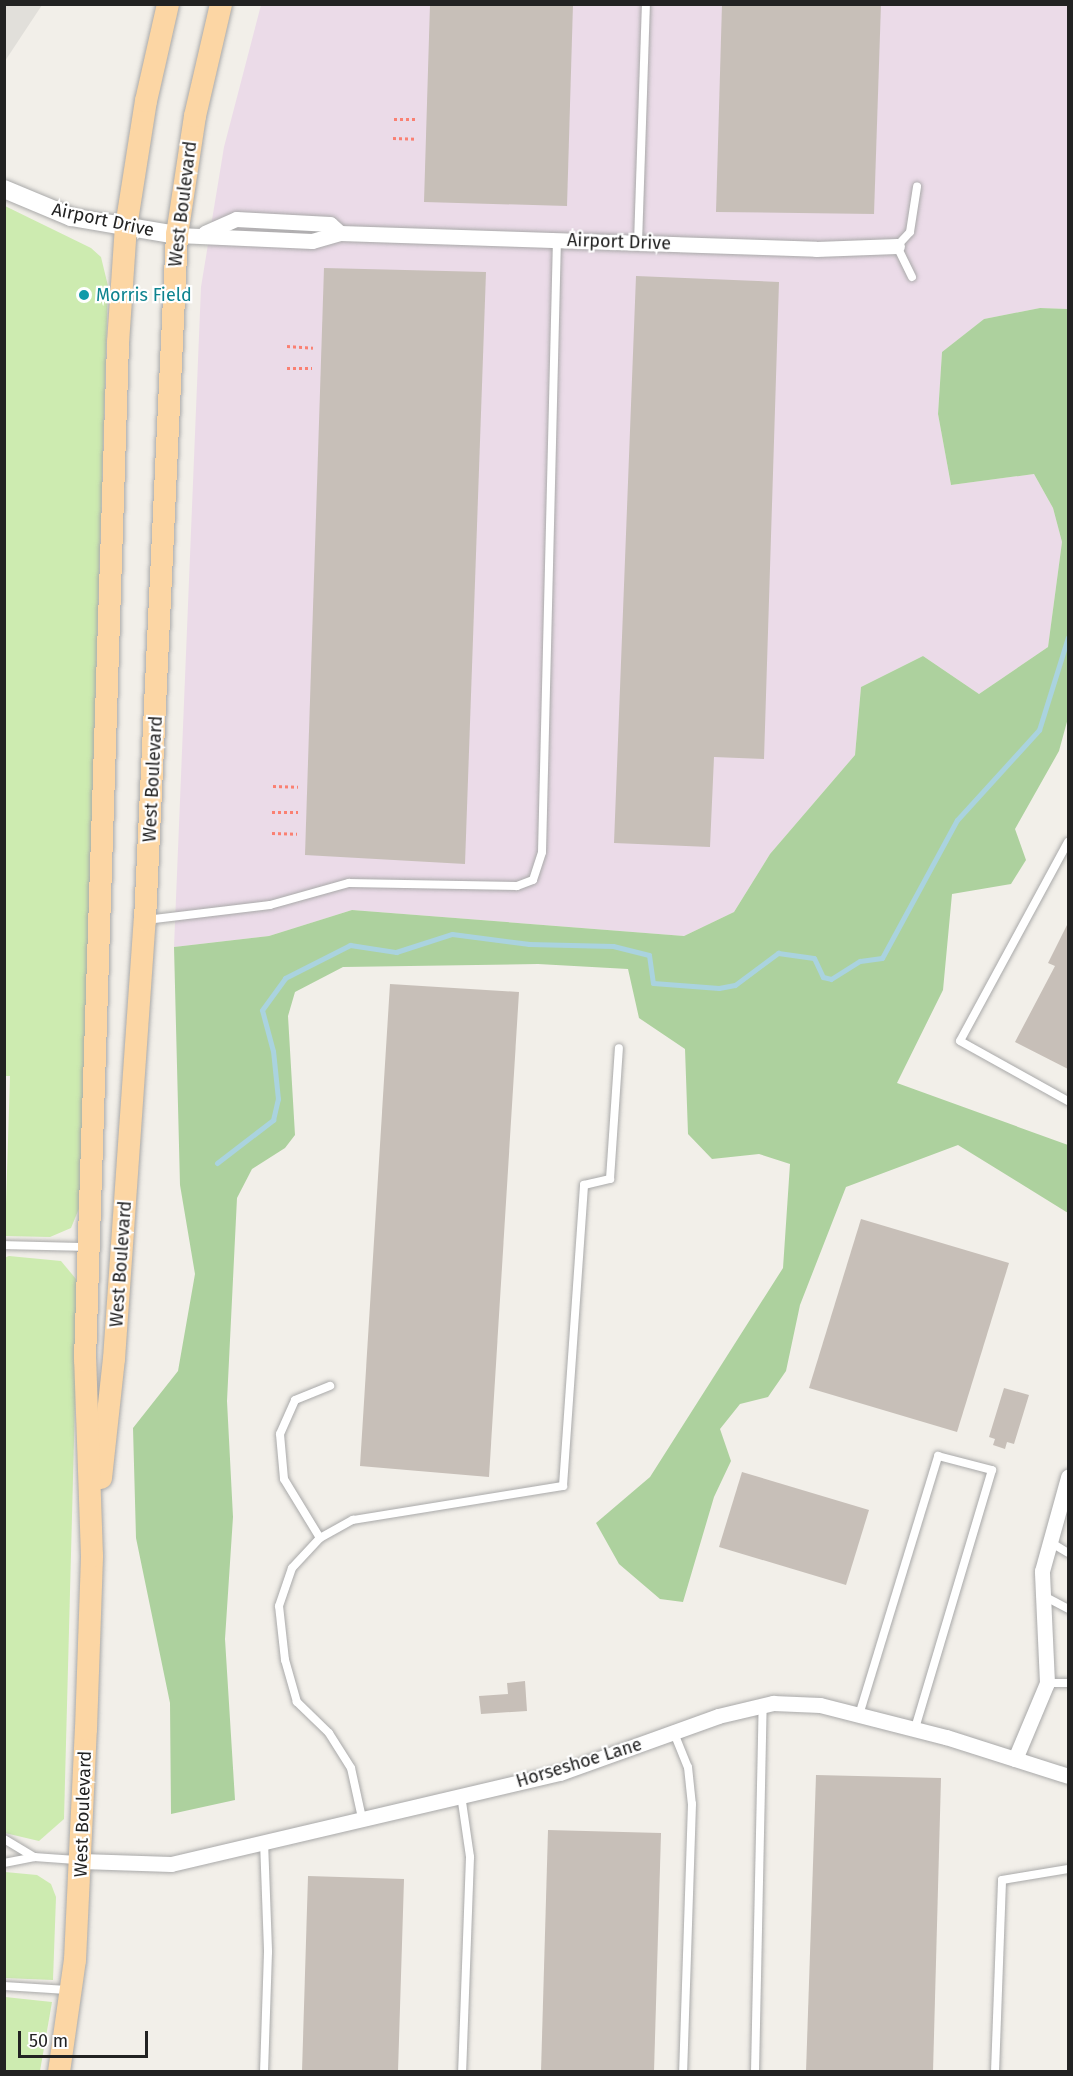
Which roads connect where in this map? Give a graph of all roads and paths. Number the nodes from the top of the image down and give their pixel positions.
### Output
1 (168, 4) edge
2 (221, 4) edge
3 (646, 4) edge
4 (394, 119) dead end
5 (417, 119) dead end
6 (393, 138) dead end
7 (416, 139) dead end
8 (917, 187) dead end
9 (4, 189) edge
10 (126, 227) junction
11 (177, 234) junction
12 (557, 240) junction
13 (638, 243) junction
14 (897, 246) junction
15 (912, 277) dead end
16 (287, 346) dead end
17 (313, 348) dead end
18 (286, 368) dead end
19 (312, 368) dead end
20 (273, 786) dead end
21 (298, 786) dead end
22 (272, 812) dead end
23 (298, 813) dead end
24 (272, 833) dead end
25 (297, 834) dead end
26 (1068, 842) edge
27 (145, 920) junction
28 (619, 1048) dead end
29 (1068, 1101) edge
30 (4, 1245) edge
31 (88, 1247) junction
32 (330, 1386) dead end
33 (1068, 1477) edge
34 (320, 1538) junction
35 (1050, 1542) junction
36 (1068, 1552) edge
37 (92, 1556) junction
38 (1041, 1595) junction
39 (1068, 1609) edge
40 (1047, 1683) junction
41 (1068, 1683) edge
42 (763, 1704) junction
43 (859, 1715) junction
44 (915, 1729) junction
45 (674, 1732) junction
46 (1015, 1759) junction
47 (1068, 1776) edge
48 (461, 1795) junction
49 (362, 1818) junction
50 (4, 1839) edge
51 (264, 1841) junction
52 (34, 1857) junction
53 (81, 1861) junction
54 (4, 1863) edge
55 (1068, 1869) edge
56 (4, 1986) edge
57 (71, 1990) junction
58 (59, 2072) edge
59 (264, 2072) edge
60 (462, 2072) edge
61 (683, 2072) edge
62 (755, 2072) edge
63 (995, 2072) edge

1 - 10 main road, West Boulevard
2 - 11 main road, West Boulevard
3 - 13 lane
4 - 5 path
6 - 7 path
8 - 14 lane
9 - 10 street, Airport Drive
10 - 11 street, Airport Drive
10 - 31 main road, West Boulevard
11 - 12 street, Airport Drive
11 - 27 main road, West Boulevard
12 - 13 street, Airport Drive
12 - 27 lane
13 - 14 street, Airport Drive
14 - 15 lane
16 - 17 path
18 - 19 path
20 - 21 path
22 - 23 path
24 - 25 path
26 - 29 lane
27 - 37 main road, West Boulevard
28 - 34 lane
30 - 31 lane
31 - 37 main road, West Boulevard
32 - 34 lane
33 - 35 street
34 - 49 lane
35 - 36 lane
35 - 38 street
37 - 53 main road, West Boulevard
38 - 39 lane
38 - 40 street
40 - 41 lane
40 - 46 street
42 - 43 street, Horseshoe Lane
42 - 45 street, Horseshoe Lane
42 - 62 lane
43 - 44 street, Horseshoe Lane
43 - 44 lane
44 - 46 street, Horseshoe Lane
45 - 48 street, Horseshoe Lane
45 - 61 lane
46 - 47 street, Horseshoe Lane
48 - 49 street, Horseshoe Lane
48 - 60 lane
49 - 51 street, Horseshoe Lane
50 - 52 lane
51 - 53 street, Horseshoe Lane
51 - 59 lane
52 - 53 lane
52 - 54 lane
53 - 57 main road, West Boulevard
55 - 63 lane
56 - 57 lane
57 - 58 main road, West Boulevard

